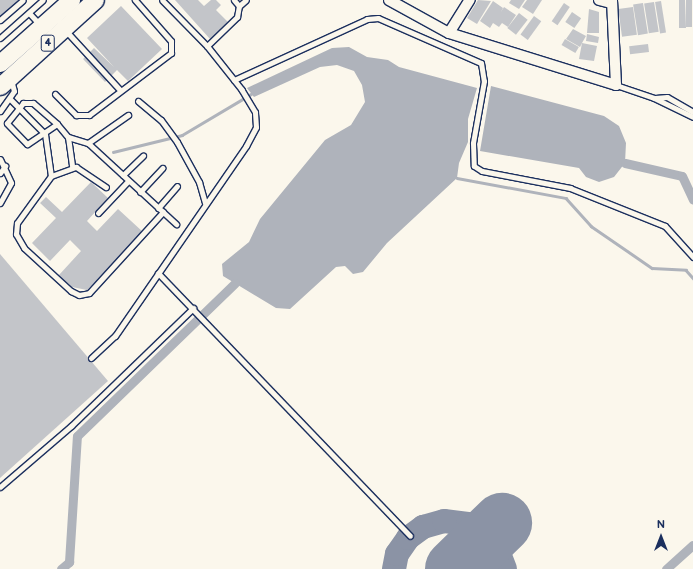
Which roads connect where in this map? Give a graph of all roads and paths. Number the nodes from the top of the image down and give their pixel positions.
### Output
1 (22, 0) edge
2 (43, 0) edge
3 (71, 0) edge
4 (95, 0) edge
5 (135, 0) edge
6 (162, 0) edge
7 (234, 0) edge
8 (246, 0) edge
9 (389, 0) edge
10 (470, 0) edge
11 (599, 0) edge
12 (612, 2) edge
13 (239, 6) junction
14 (29, 13) junction
15 (0, 20) edge
16 (42, 26) junction
17 (64, 29) junction
18 (449, 32) junction
19 (0, 38) edge
20 (207, 46) junction
21 (6, 67) edge
22 (234, 80) junction
23 (616, 85) junction
24 (120, 90) junction
25 (54, 94) dead end
26 (654, 98) junction
27 (10, 100) junction
28 (138, 101) dead end
29 (18, 108) junction
30 (0, 111) edge
31 (693, 112) edge
32 (128, 114) dead end
33 (693, 117) edge
34 (57, 124) junction
35 (45, 134) junction
36 (68, 137) junction
37 (88, 143) junction
38 (143, 156) dead end
39 (0, 159) edge
40 (5, 166) junction
41 (72, 167) junction
42 (162, 168) dead end
43 (0, 173) edge
44 (123, 175) junction
45 (51, 176) junction
46 (128, 181) junction
47 (177, 186) dead end
48 (106, 187) dead end
49 (140, 192) junction
50 (0, 203) edge
51 (205, 203) junction
52 (158, 208) junction
53 (163, 212) junction
54 (98, 213) dead end
55 (176, 224) dead end
56 (693, 257) edge
57 (158, 273) junction
58 (193, 308) junction
59 (91, 358) dead end
60 (0, 487) edge
61 (410, 536) dead end

1 - 15 lane
2 - 14 lane
3 - 16 highway, 4
4 - 17 highway, 4
5 - 24 lane
6 - 20 lane
7 - 13 lane
8 - 13 lane
9 - 18 street
10 - 18 street
11 - 12 street
12 - 23 street
13 - 20 lane
14 - 16 lane
14 - 19 lane
16 - 21 highway, 4
17 - 21 highway, 4
17 - 24 lane
18 - 23 street
20 - 22 lane
21 - 27 lane
22 - 51 lane
22 - 56 lane
23 - 26 lane
24 - 25 lane
26 - 31 lane
26 - 33 lane
27 - 29 lane
27 - 30 lane
28 - 51 lane
29 - 34 lane
29 - 35 lane
29 - 35 lane
32 - 37 lane
34 - 35 lane
34 - 36 lane
35 - 45 lane
36 - 37 lane
36 - 41 lane
37 - 44 lane
38 - 44 lane
39 - 40 lane
40 - 43 lane
40 - 50 lane
41 - 45 lane
41 - 48 lane
42 - 49 lane
44 - 46 lane
45 - 53 lane
46 - 49 lane
46 - 54 lane
47 - 52 lane
49 - 52 lane
51 - 57 lane
52 - 53 lane
53 - 55 lane
57 - 58 lane
57 - 59 lane
58 - 60 lane
58 - 61 lane

